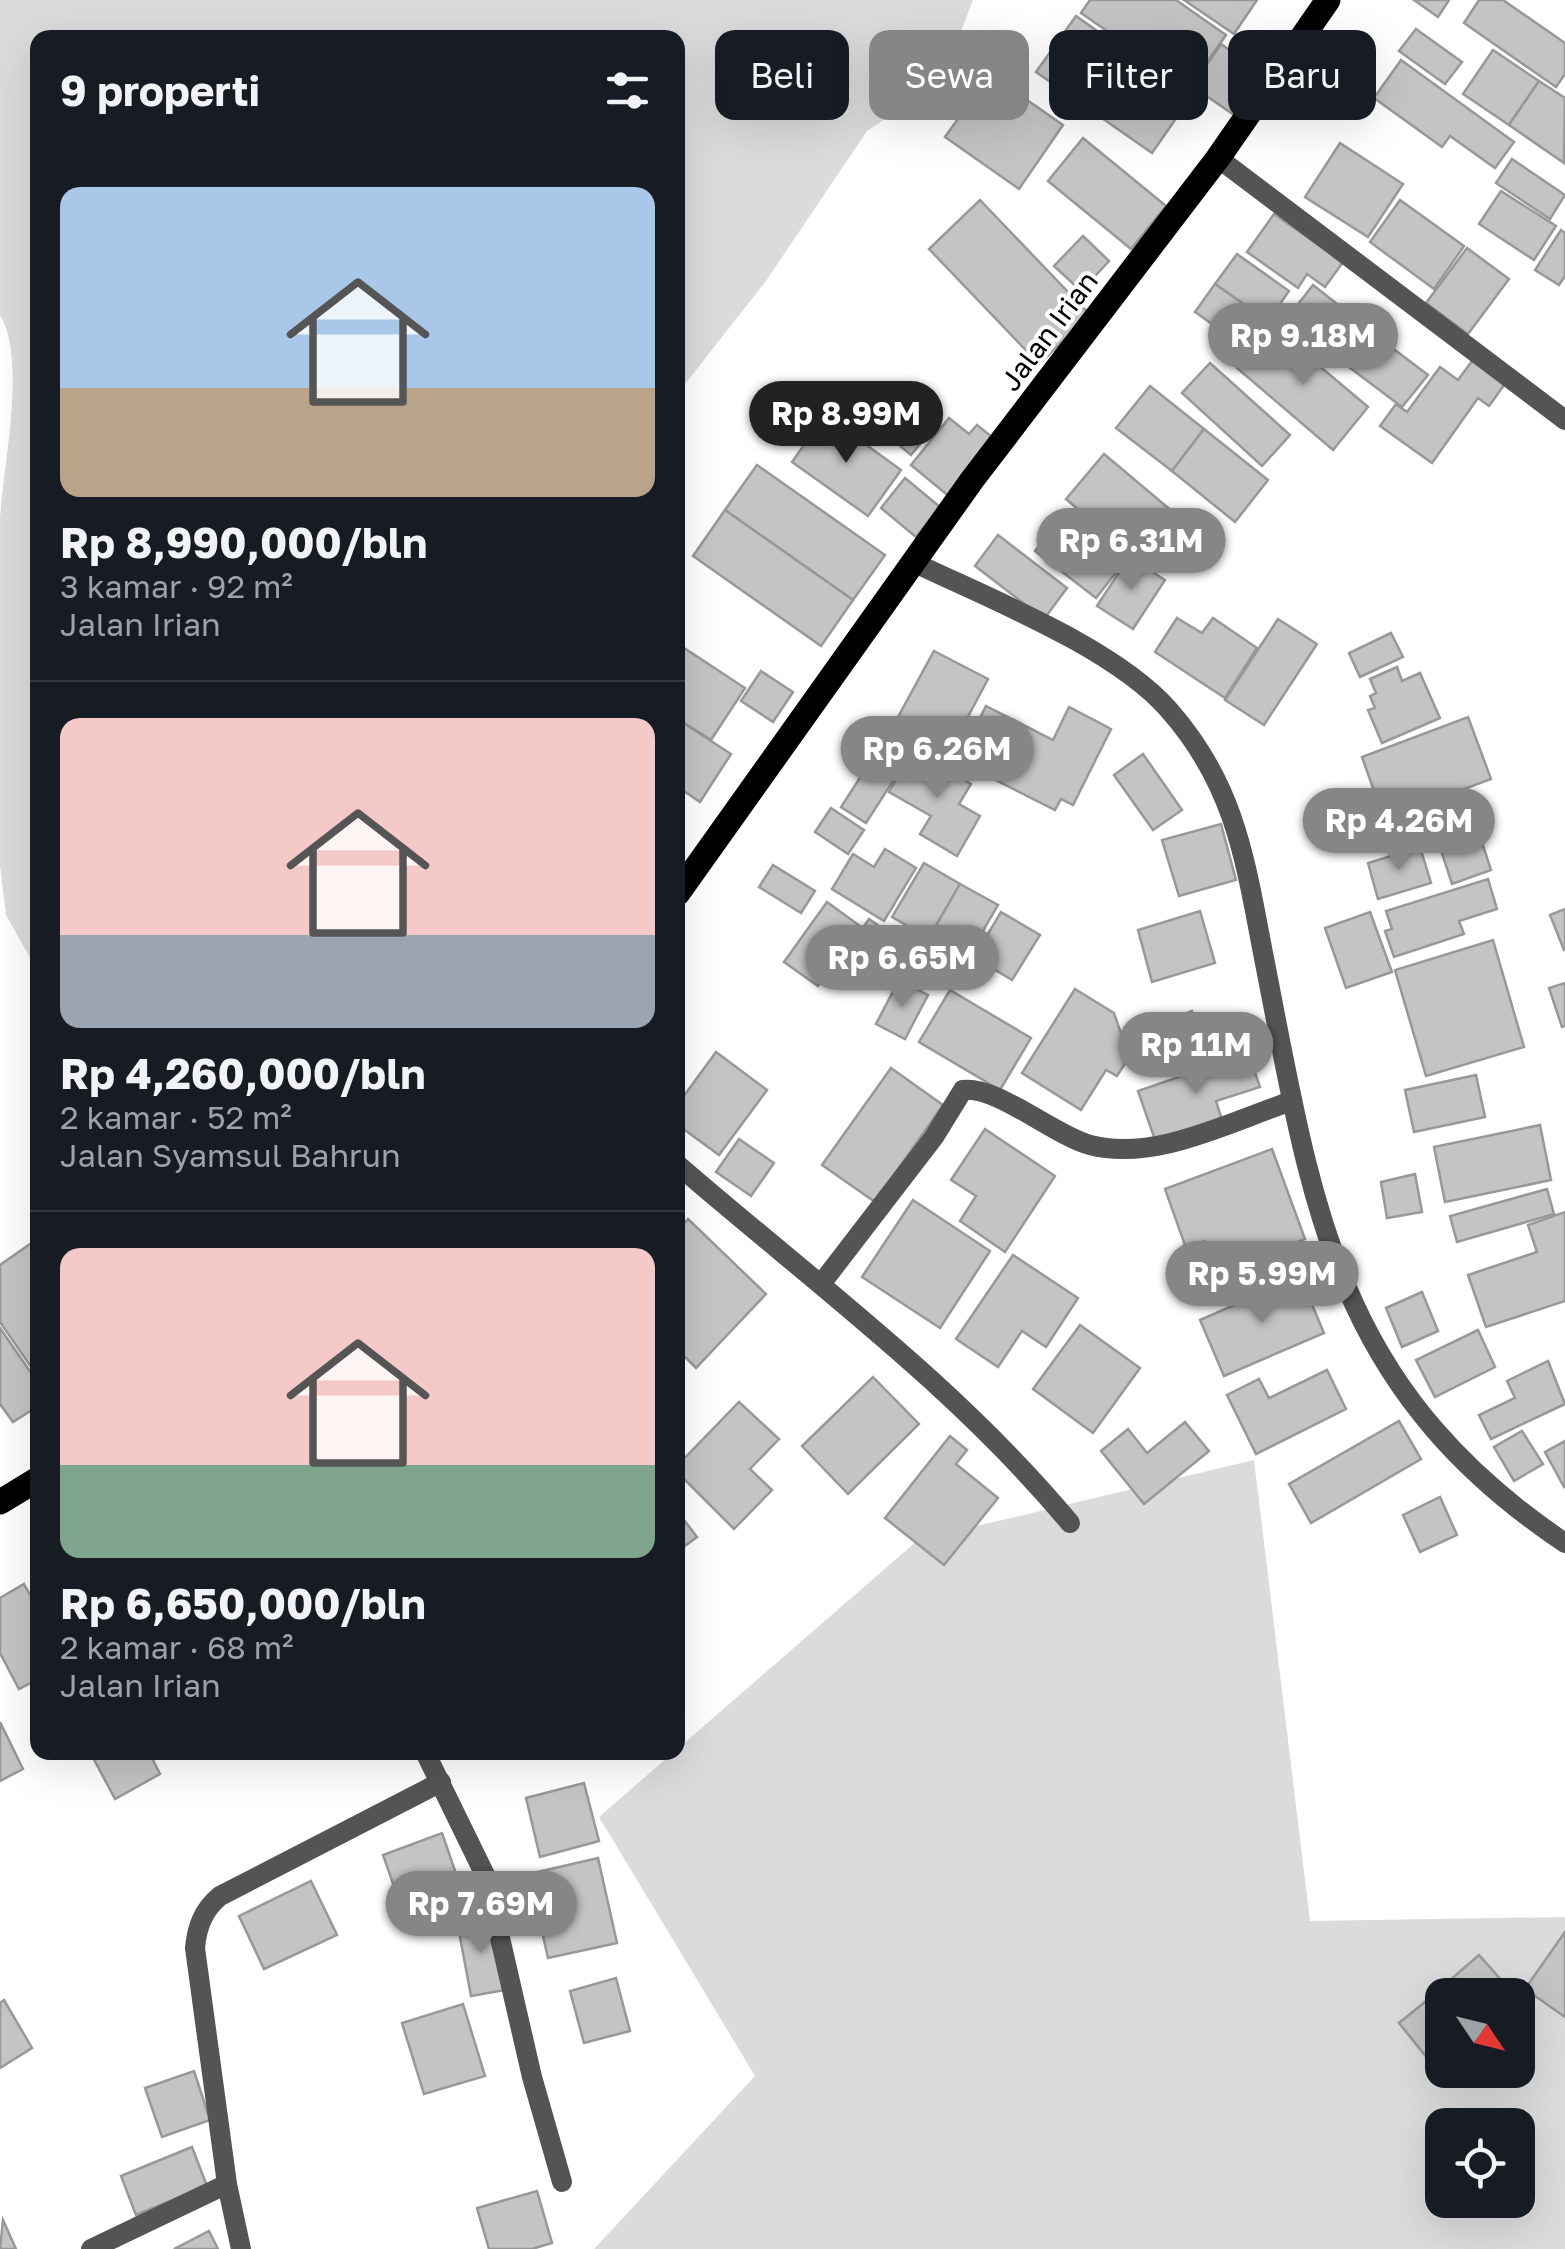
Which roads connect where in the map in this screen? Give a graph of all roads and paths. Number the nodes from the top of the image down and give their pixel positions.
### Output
1 (1328, 0) edge
2 (1218, 158) junction
3 (1565, 420) edge
4 (915, 563) junction
5 (685, 883) edge
6 (1292, 1102) junction
7 (685, 1171) edge
8 (821, 1284) junction
9 (30, 1483) edge
10 (0, 1502) edge
11 (1070, 1523) dead end
12 (1565, 1543) edge
13 (430, 1760) edge
14 (441, 1782) junction
15 (562, 2182) dead end
16 (226, 2184) junction
17 (91, 2249) edge
18 (241, 2249) edge

1 - 2 main road, Jalan Irian
2 - 3 street
2 - 4 main road, Jalan Irian
4 - 5 main road, Jalan Irian
4 - 6 street
6 - 8 street
6 - 12 street
7 - 8 street
8 - 11 street
9 - 10 main road
13 - 14 street
14 - 15 street
14 - 16 street
16 - 17 street
16 - 18 street

